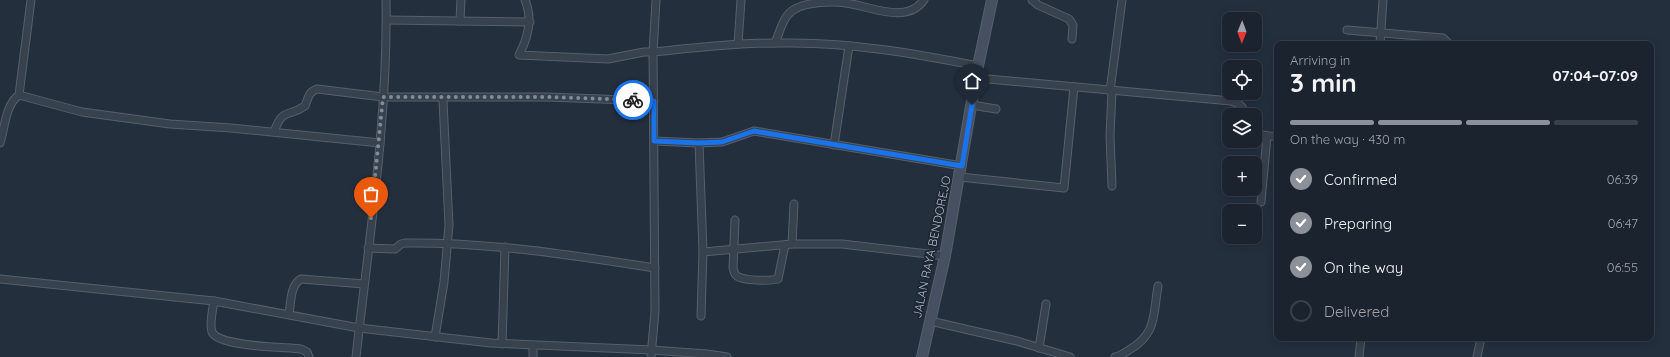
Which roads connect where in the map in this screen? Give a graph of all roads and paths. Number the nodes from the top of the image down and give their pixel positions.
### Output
1 (31, 0) edge
2 (386, 0) edge
3 (461, 0) edge
4 (526, 0) edge
5 (656, 0) edge
6 (741, 0) edge
7 (924, 0) edge
8 (992, 0) edge
9 (1032, 0) edge
10 (1122, 0) edge
11 (1383, 0) edge
12 (386, 20) junction
13 (460, 21) junction
14 (530, 22) junction
15 (1347, 30) dead end
16 (1381, 34) junction
17 (1072, 39) dead end
18 (1380, 41) edge
19 (1446, 41) edge
20 (775, 43) junction
21 (738, 44) junction
22 (850, 46) junction
23 (654, 52) junction
24 (978, 66) junction
25 (977, 78) junction
26 (1074, 87) junction
27 (1111, 91) junction
28 (19, 95) junction
29 (383, 97) junction
30 (441, 97) junction
31 (654, 101) junction
32 (972, 105) junction
33 (1244, 108) edge
34 (996, 109) dead end
35 (274, 132) junction
36 (1262, 135) edge
37 (1267, 136) junction
38 (1274, 137) edge
39 (654, 141) junction
40 (380, 142) junction
41 (0, 143) edge
42 (699, 143) junction
43 (834, 144) junction
44 (962, 166) junction
45 (960, 177) junction
46 (1112, 186) dead end
47 (1261, 202) dead end
48 (794, 204) dead end
49 (735, 220) dead end
50 (448, 244) junction
51 (792, 244) junction
52 (784, 245) junction
53 (505, 247) junction
54 (368, 248) junction
55 (733, 250) junction
56 (703, 252) junction
57 (945, 256) junction
58 (655, 268) junction
59 (0, 278) edge
60 (364, 284) junction
61 (1158, 286) dead end
62 (214, 301) junction
63 (1046, 304) dead end
64 (289, 314) junction
65 (701, 316) dead end
66 (930, 321) junction
67 (359, 328) junction
68 (435, 337) junction
69 (1361, 341) edge
70 (1480, 341) edge
71 (502, 344) junction
72 (533, 346) junction
73 (1039, 348) junction
74 (652, 353) edge
75 (309, 357) edge
76 (356, 357) edge
77 (533, 357) edge
78 (726, 357) edge
79 (922, 357) edge
80 (1070, 357) edge
81 (1114, 357) edge
82 (1359, 357) edge
83 (1477, 357) edge

1 - 28 street
2 - 12 street
3 - 13 street
4 - 14 street
5 - 23 street
6 - 21 street
7 - 20 street
8 - 24 main road, JALAN RAYA BENDOREJO
9 - 17 street
10 - 27 street
11 - 16 street
12 - 13 street
12 - 29 street
13 - 14 street
14 - 23 street
15 - 16 street
16 - 18 street
16 - 19 street
20 - 21 street
20 - 22 street
21 - 23 street
22 - 24 street
22 - 43 street
23 - 31 street
24 - 25 main road, JALAN RAYA BENDOREJO
25 - 26 street
25 - 32 main road, JALAN RAYA BENDOREJO
26 - 27 street
26 - 45 street
27 - 33 street
27 - 46 street
28 - 35 street
28 - 41 street
29 - 30 street
29 - 35 street
29 - 40 street
30 - 31 street
30 - 50 street
31 - 39 street
32 - 34 street
32 - 44 main road, JALAN RAYA BENDOREJO
35 - 40 street
36 - 37 street
37 - 38 street
37 - 47 street
39 - 42 street
39 - 58 street
40 - 54 street
42 - 43 street
42 - 56 street
43 - 44 street
44 - 45 main road, JALAN RAYA BENDOREJO
45 - 57 main road, JALAN RAYA BENDOREJO
48 - 51 street
49 - 55 street
50 - 53 street
50 - 54 street
50 - 68 street
51 - 52 street
51 - 57 street
52 - 55 street
52 - 55 street
53 - 58 street
53 - 71 street
54 - 60 street
55 - 56 street
56 - 65 street
57 - 66 main road, JALAN RAYA BENDOREJO
58 - 74 street
59 - 62 street
60 - 64 street
60 - 67 street
61 - 81 street
62 - 64 street
62 - 75 street
63 - 73 street
64 - 67 street
66 - 73 street
66 - 79 main road, JALAN RAYA BENDOREJO
67 - 68 street
67 - 76 street
68 - 71 street
69 - 82 street
70 - 83 street
71 - 72 street
72 - 74 street
72 - 77 street
73 - 80 street
74 - 78 street

